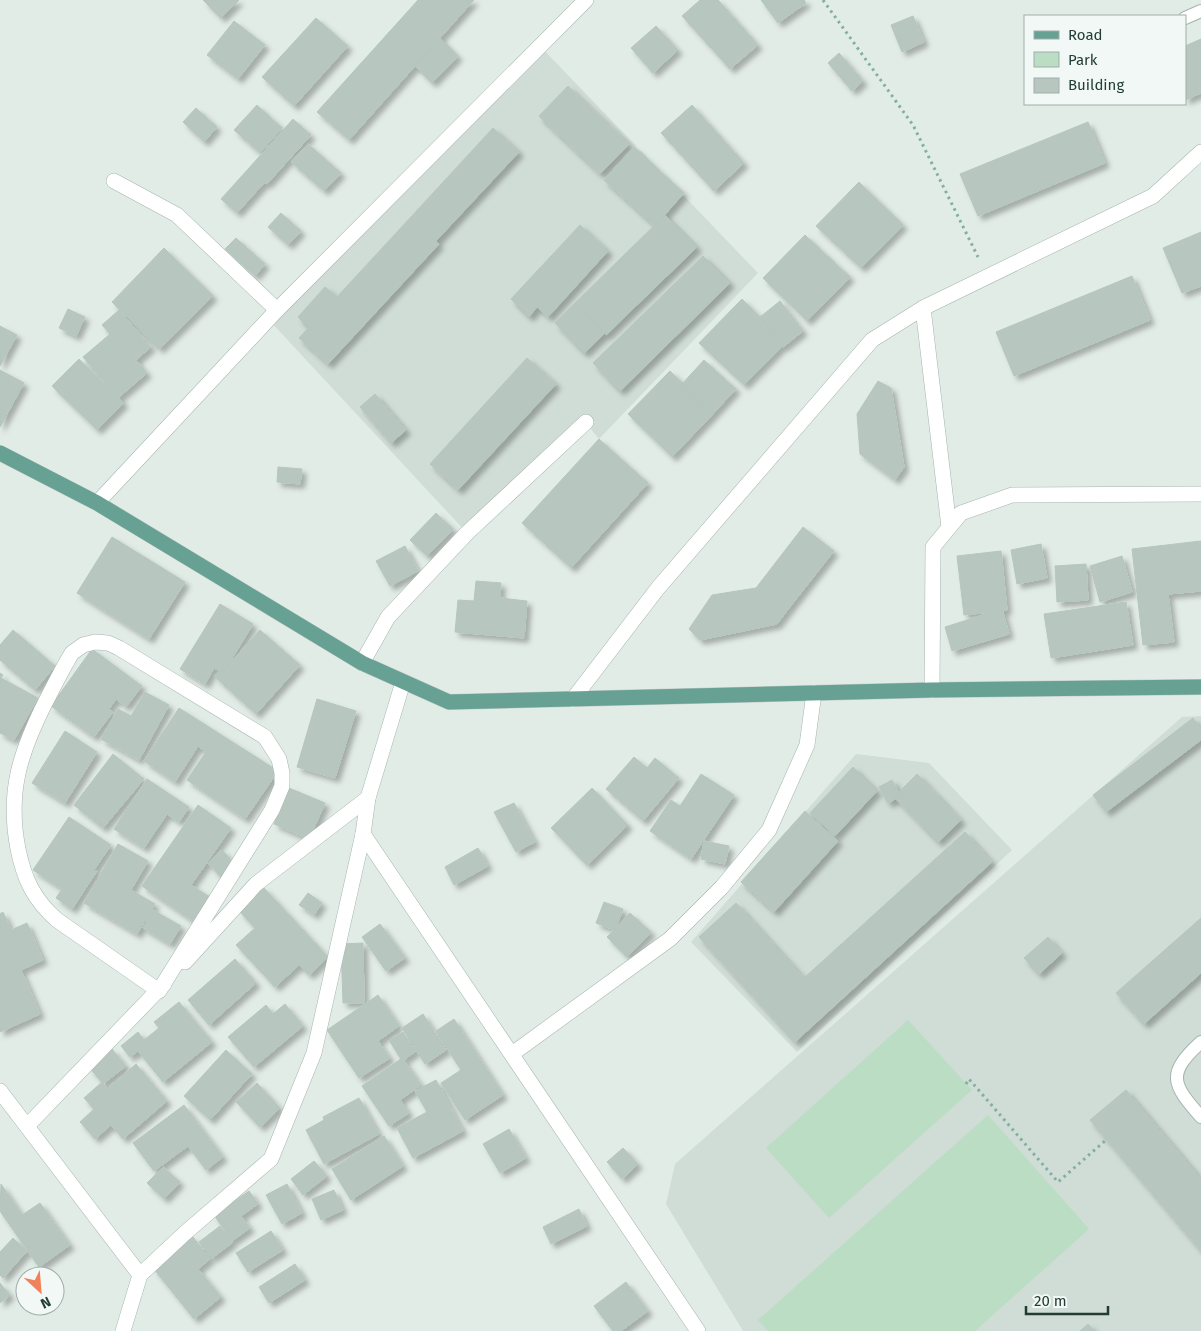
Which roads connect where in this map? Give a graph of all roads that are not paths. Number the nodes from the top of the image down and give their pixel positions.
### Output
1 (579, 2) edge
2 (1201, 11) edge
3 (1186, 18) edge
4 (1201, 152) edge
5 (114, 180) dead end
6 (923, 308) junction
7 (277, 310) junction
8 (586, 422) dead end
9 (0, 453) edge
10 (1201, 494) edge
11 (97, 503) junction
12 (949, 527) junction
13 (362, 663) junction
14 (403, 682) junction
15 (1201, 687) edge
16 (932, 690) junction
17 (814, 693) junction
18 (573, 699) junction
19 (368, 798) junction
20 (363, 834) junction
21 (159, 991) junction
22 (1201, 1042) edge
23 (512, 1054) junction
24 (0, 1091) edge
25 (1201, 1117) edge
26 (28, 1125) junction
27 (140, 1275) junction
28 (123, 1331) edge
29 (698, 1331) edge

1 - 7 street
2 - 3 lane
4 - 6 street
5 - 7 street
6 - 12 street
6 - 18 street
7 - 11 street
8 - 13 street
9 - 11 main road
10 - 12 street
11 - 13 main road
12 - 16 street
13 - 14 main road
14 - 18 main road
14 - 19 street
15 - 16 main road
16 - 17 main road
17 - 18 main road
17 - 23 street
19 - 20 street
19 - 21 street
20 - 23 street
20 - 27 street
21 - 21 street
21 - 26 street
22 - 25 lane
23 - 29 street
24 - 26 street
26 - 27 street
27 - 28 street

